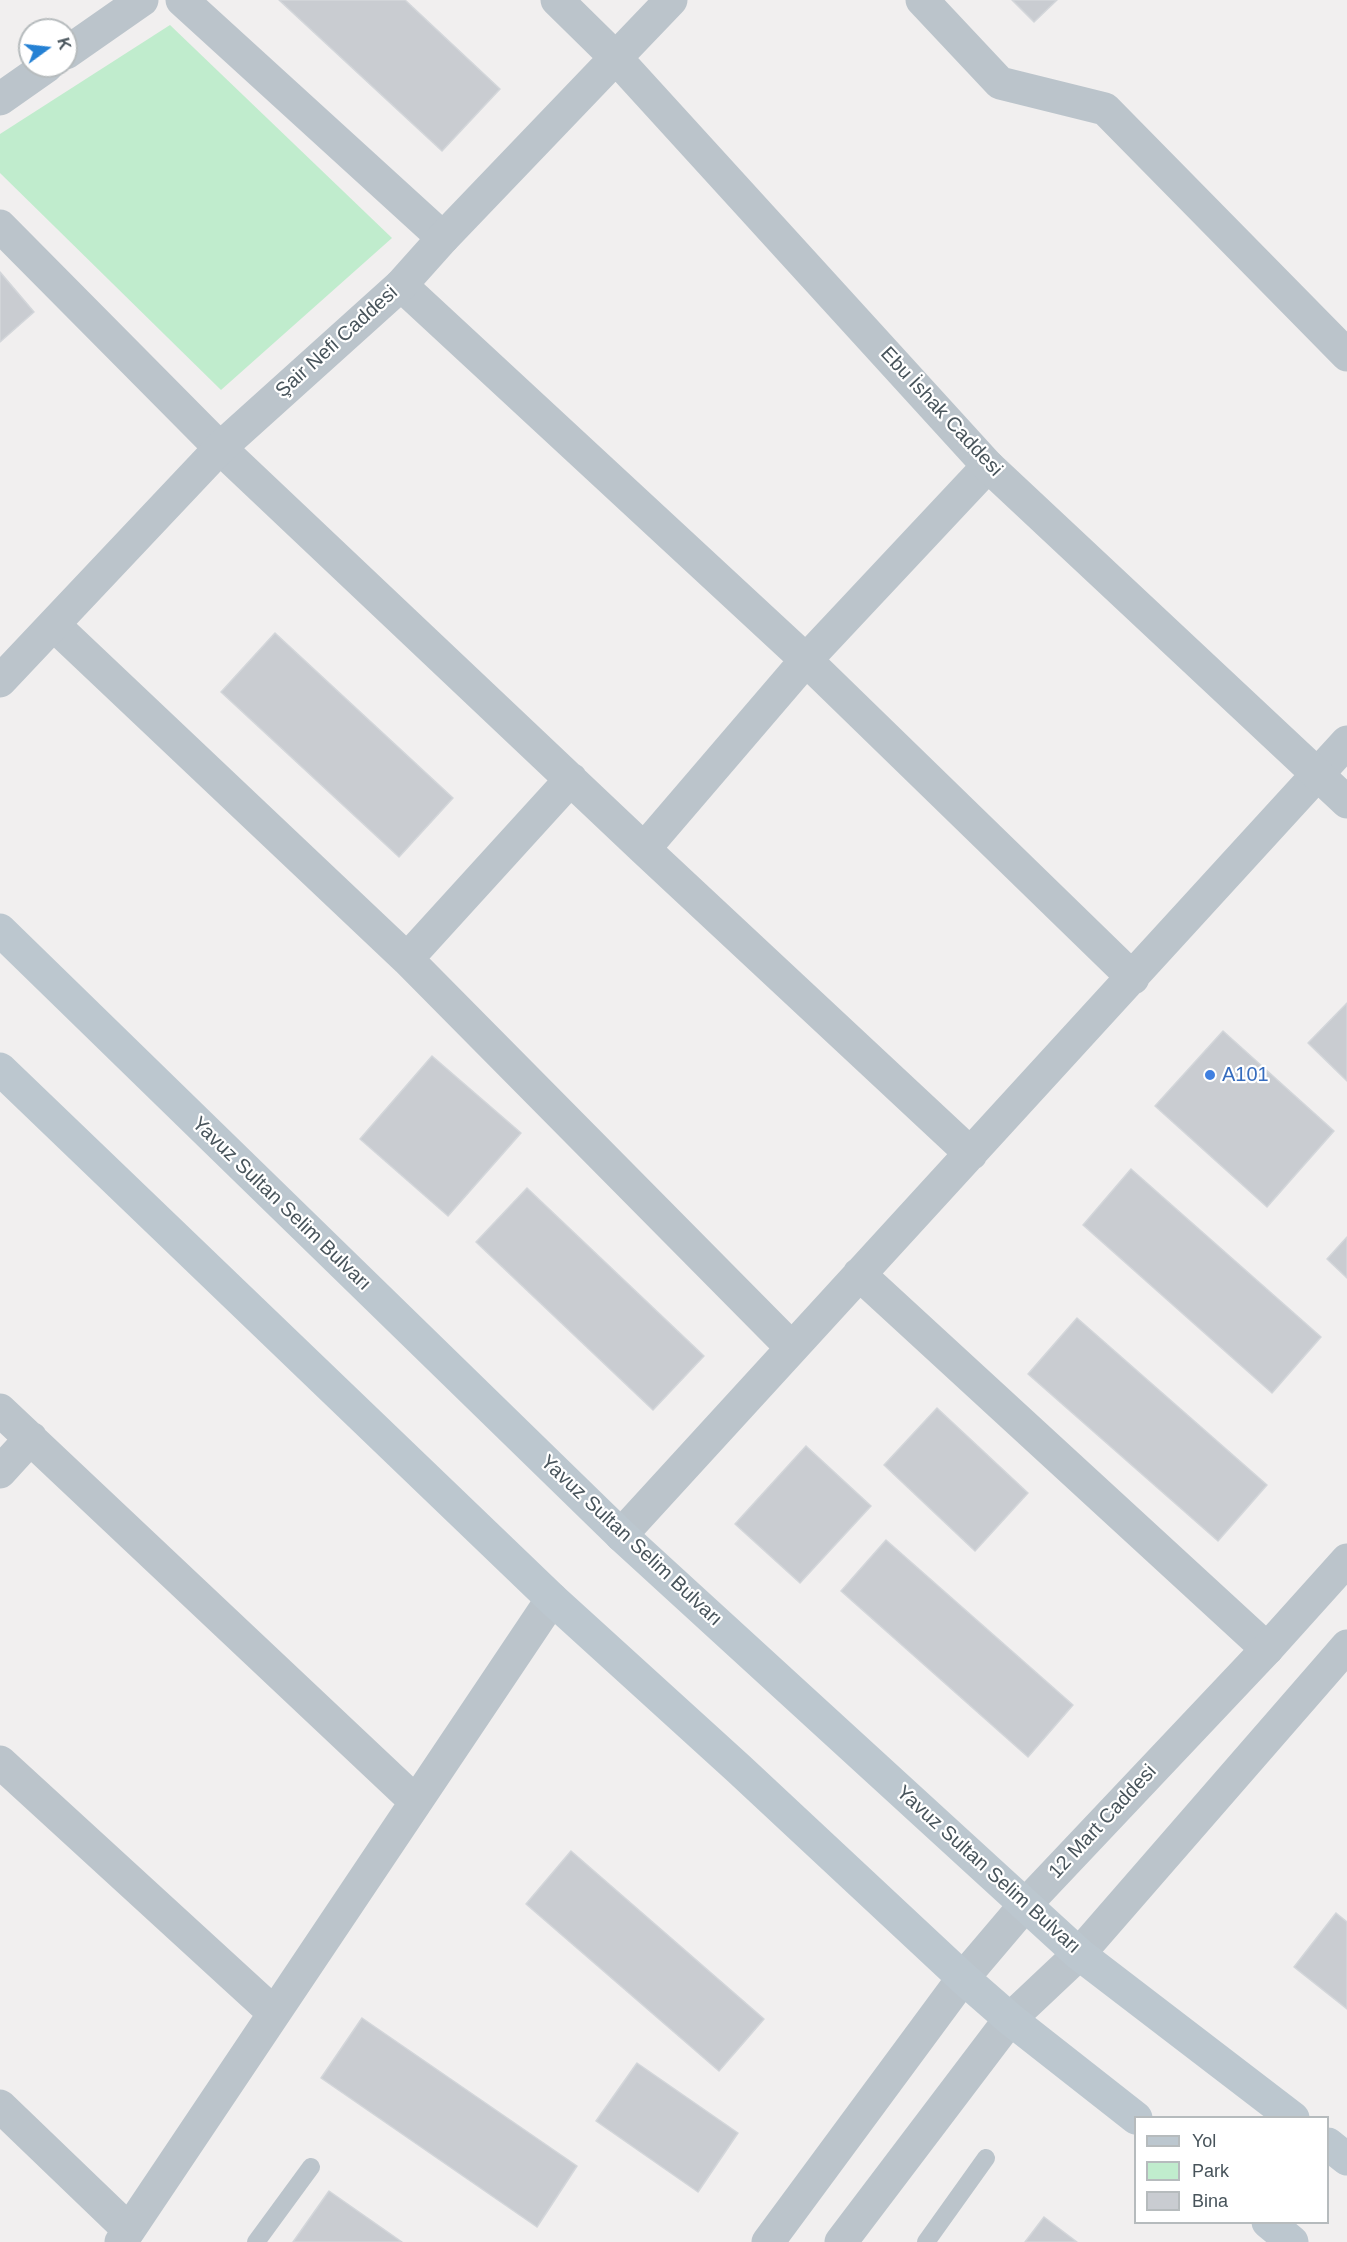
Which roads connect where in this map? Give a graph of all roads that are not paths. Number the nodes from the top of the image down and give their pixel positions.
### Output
1 (142, 0) edge
2 (182, 0) edge
3 (557, 0) edge
4 (671, 0) edge
5 (922, 0) edge
6 (78, 45) edge
7 (616, 58) junction
8 (30, 78) edge
9 (0, 99) edge
10 (0, 226) edge
11 (443, 238) junction
12 (401, 285) junction
13 (1347, 355) edge
14 (220, 448) junction
15 (988, 466) junction
16 (54, 625) junction
17 (806, 660) junction
18 (0, 681) edge
19 (1347, 742) edge
20 (1317, 775) junction
21 (571, 779) junction
22 (1347, 802) edge
23 (644, 849) junction
24 (0, 930) edge
25 (407, 959) junction
26 (1133, 978) junction
27 (0, 1069) edge
28 (972, 1154) junction
29 (859, 1274) junction
30 (791, 1347) junction
31 (0, 1410) edge
32 (31, 1438) junction
33 (0, 1472) edge
34 (621, 1535) junction
35 (1347, 1560) edge
36 (552, 1599) junction
37 (1347, 1646) edge
38 (1267, 1649) junction
39 (0, 1762) edge
40 (416, 1802) junction
41 (1025, 1905) junction
42 (1079, 1954) junction
43 (963, 1978) junction
44 (274, 2013) junction
45 (1010, 2019) junction
46 (0, 2106) edge
47 (1134, 2116) edge
48 (1290, 2116) edge
49 (1329, 2145) edge
50 (986, 2158) dead end
51 (1347, 2159) edge
52 (310, 2167) dead end
53 (1269, 2224) edge
54 (125, 2236) edge
55 (256, 2242) edge
56 (768, 2242) edge
57 (841, 2242) edge
58 (926, 2242) edge
59 (1292, 2242) edge

1 - 6 street
2 - 11 street
3 - 7 street, Ebu İshak Caddesi
4 - 7 street, Şair Nefi Caddesi
5 - 13 street
7 - 11 street, Şair Nefi Caddesi
7 - 15 street, Ebu İshak Caddesi
8 - 9 street
10 - 14 street
11 - 12 street, Şair Nefi Caddesi
12 - 14 street, Şair Nefi Caddesi
12 - 17 street
14 - 16 street, Şair Nefi Caddesi
14 - 21 street
15 - 17 street
15 - 20 street, Ebu İshak Caddesi
16 - 18 street, Şair Nefi Caddesi
16 - 25 street
17 - 23 street
17 - 26 street
19 - 20 street
20 - 22 street, Ebu İshak Caddesi
20 - 26 street
21 - 23 street
21 - 25 street
23 - 28 street
24 - 34 main road, Yavuz Sultan Selim Bulvarı
25 - 30 street
26 - 28 street
27 - 36 main road
28 - 29 street
29 - 30 street
29 - 38 street
30 - 34 street
31 - 32 street
32 - 33 street
32 - 40 street
34 - 41 main road, Yavuz Sultan Selim Bulvarı
35 - 38 street, 12 Mart Caddesi
36 - 40 street
36 - 43 main road
37 - 42 street
38 - 41 street, 12 Mart Caddesi
39 - 44 street
40 - 44 street
41 - 42 main road, Yavuz Sultan Selim Bulvarı
41 - 43 street, 12 Mart Caddesi
42 - 45 street
42 - 48 main road, Yavuz Sultan Selim Bulvarı
43 - 45 main road
43 - 56 street, 12 Mart Caddesi
44 - 54 street
45 - 47 main road
45 - 57 street
46 - 54 street
49 - 51 main road
50 - 58 lane
52 - 55 lane
53 - 59 main road

